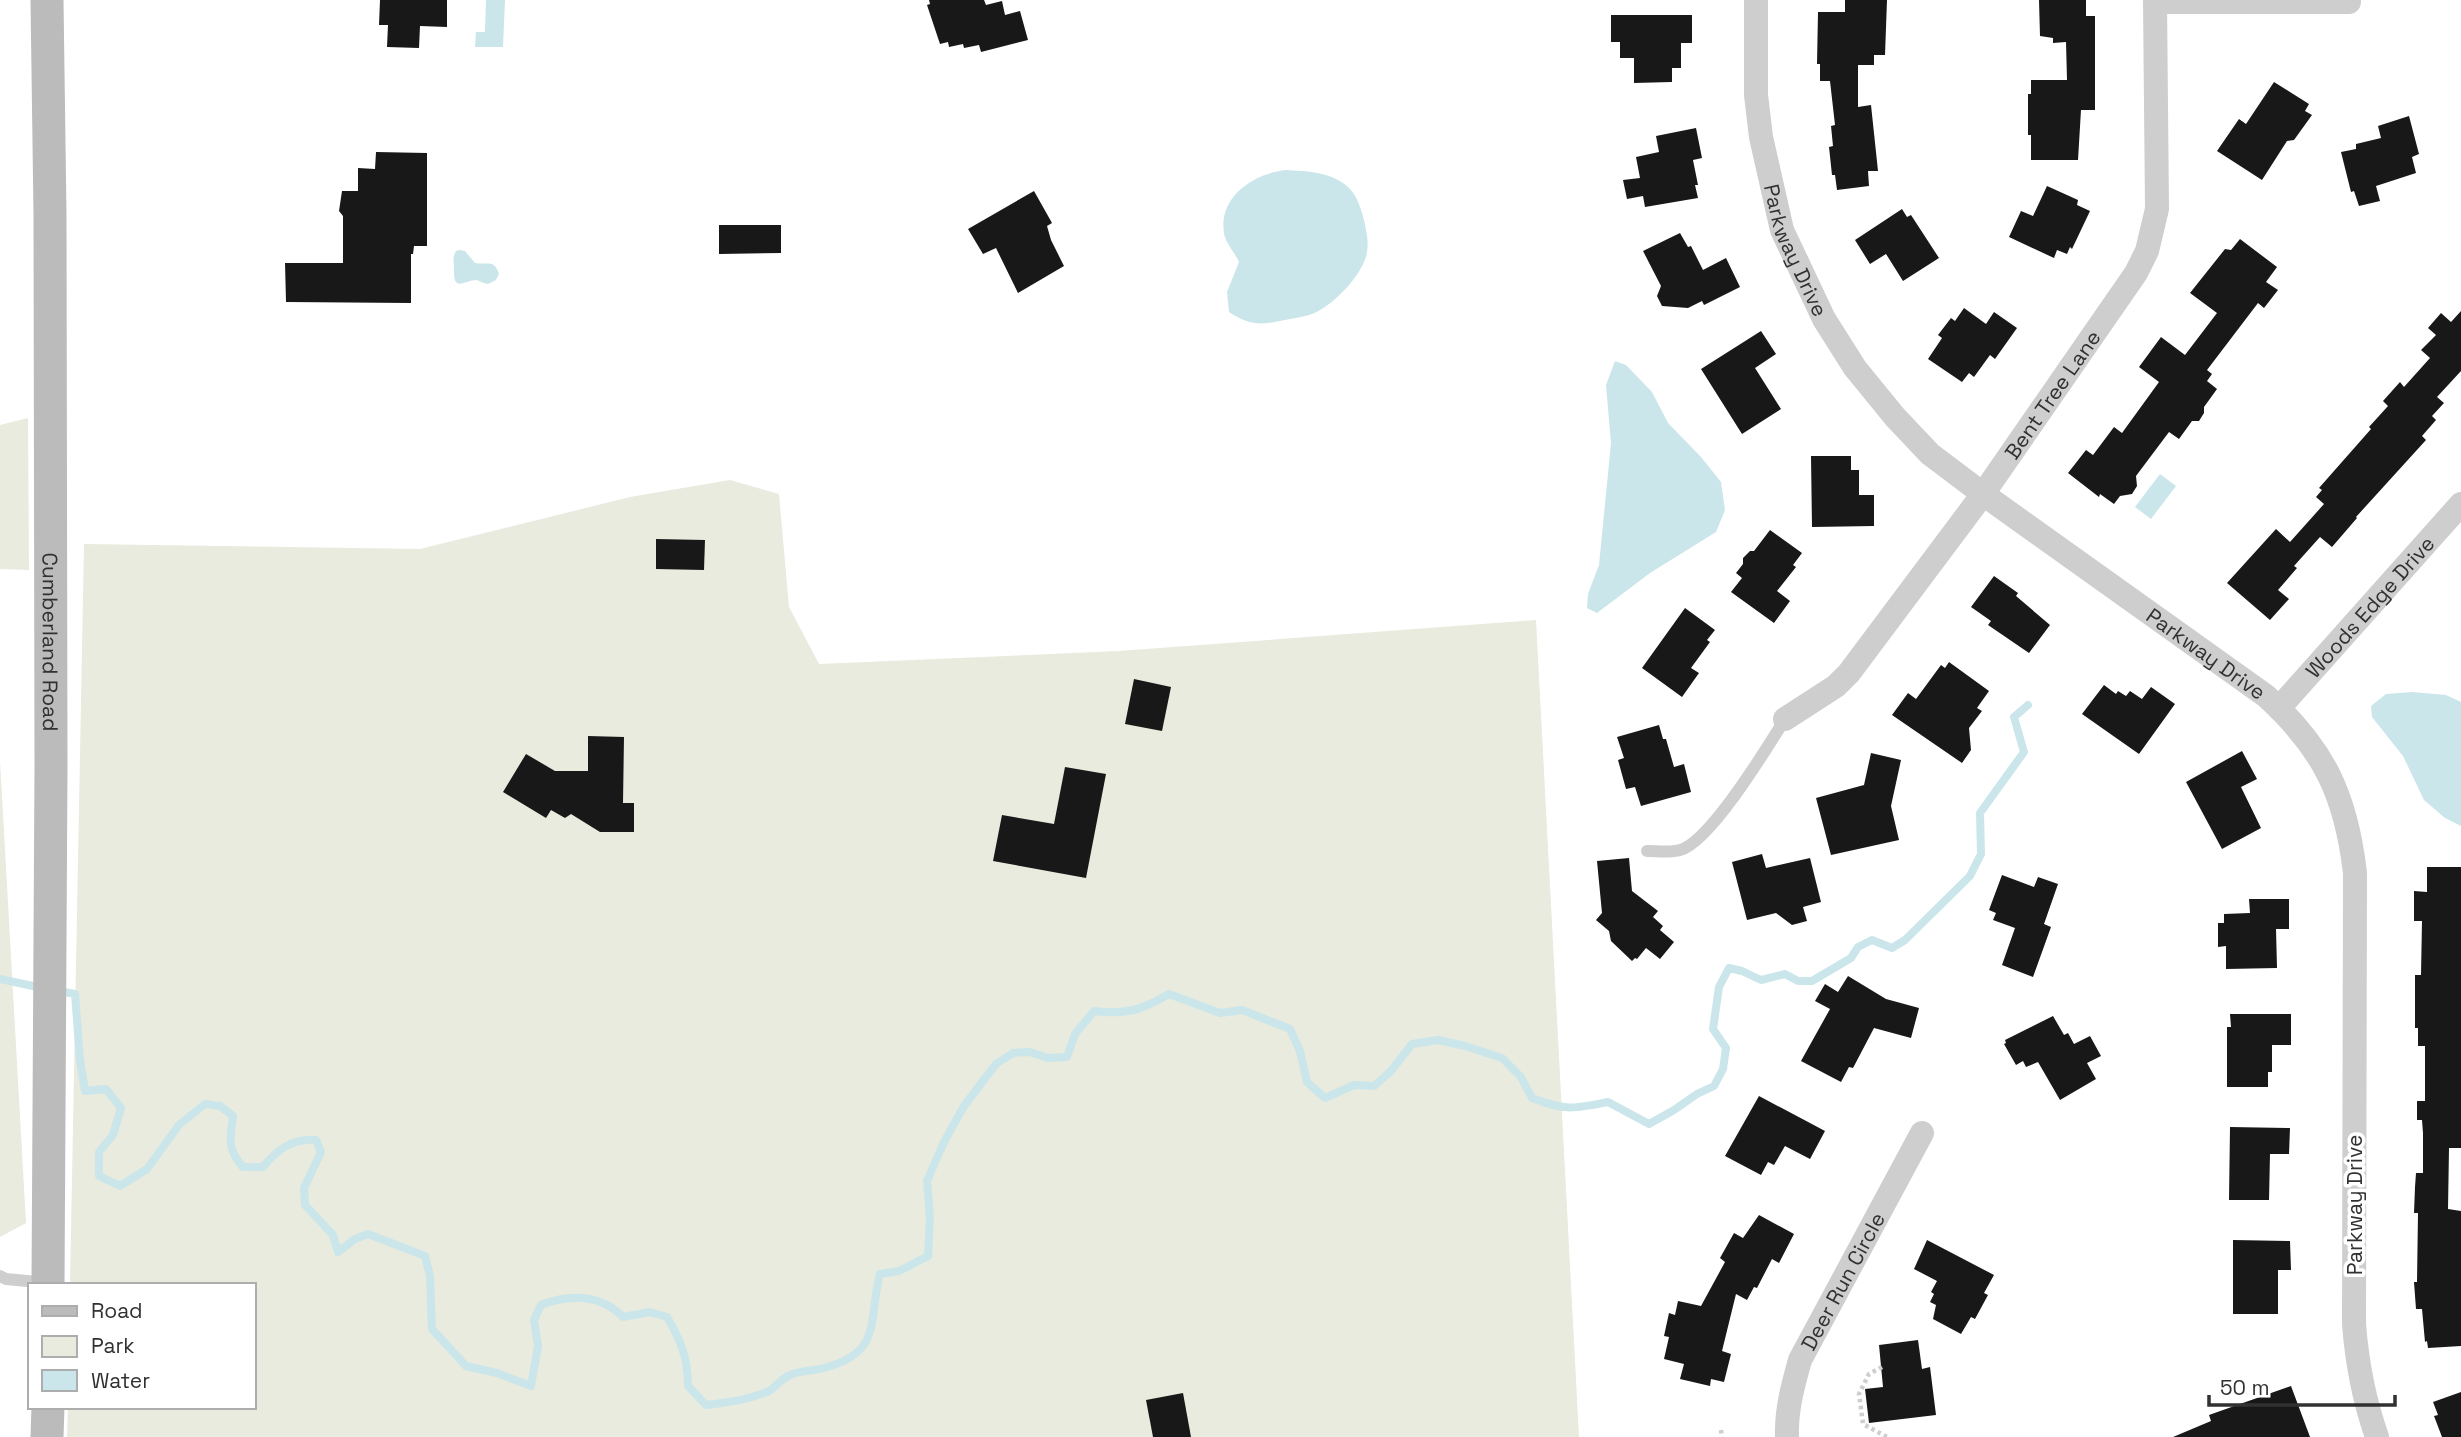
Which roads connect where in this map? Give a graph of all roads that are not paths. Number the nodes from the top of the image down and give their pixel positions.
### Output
1 (47, 0) edge
2 (1756, 0) edge
3 (2155, 1) edge
4 (2349, 2) dead end
5 (1983, 494) junction
6 (2461, 504) edge
7 (2279, 708) junction
8 (1785, 719) joint
9 (1647, 851) dead end
10 (1922, 1133) dead end
11 (0, 1276) edge
12 (40, 1283) edge
13 (48, 1283) edge
14 (48, 1409) edge
15 (47, 1437) edge
16 (1787, 1437) edge
17 (2376, 1437) edge

1 - 13 main road, Cumberland Road
2 - 5 street, Parkway Drive
3 - 4 street
3 - 5 street, Bent Tree Lane
5 - 7 street, Parkway Drive
5 - 8 street, Bent Tree Lane
6 - 7 street, Woods Edge Drive
7 - 17 street, Parkway Drive
8 - 9 lane
10 - 16 street, Deer Run Circle
11 - 12 lane
14 - 15 main road

